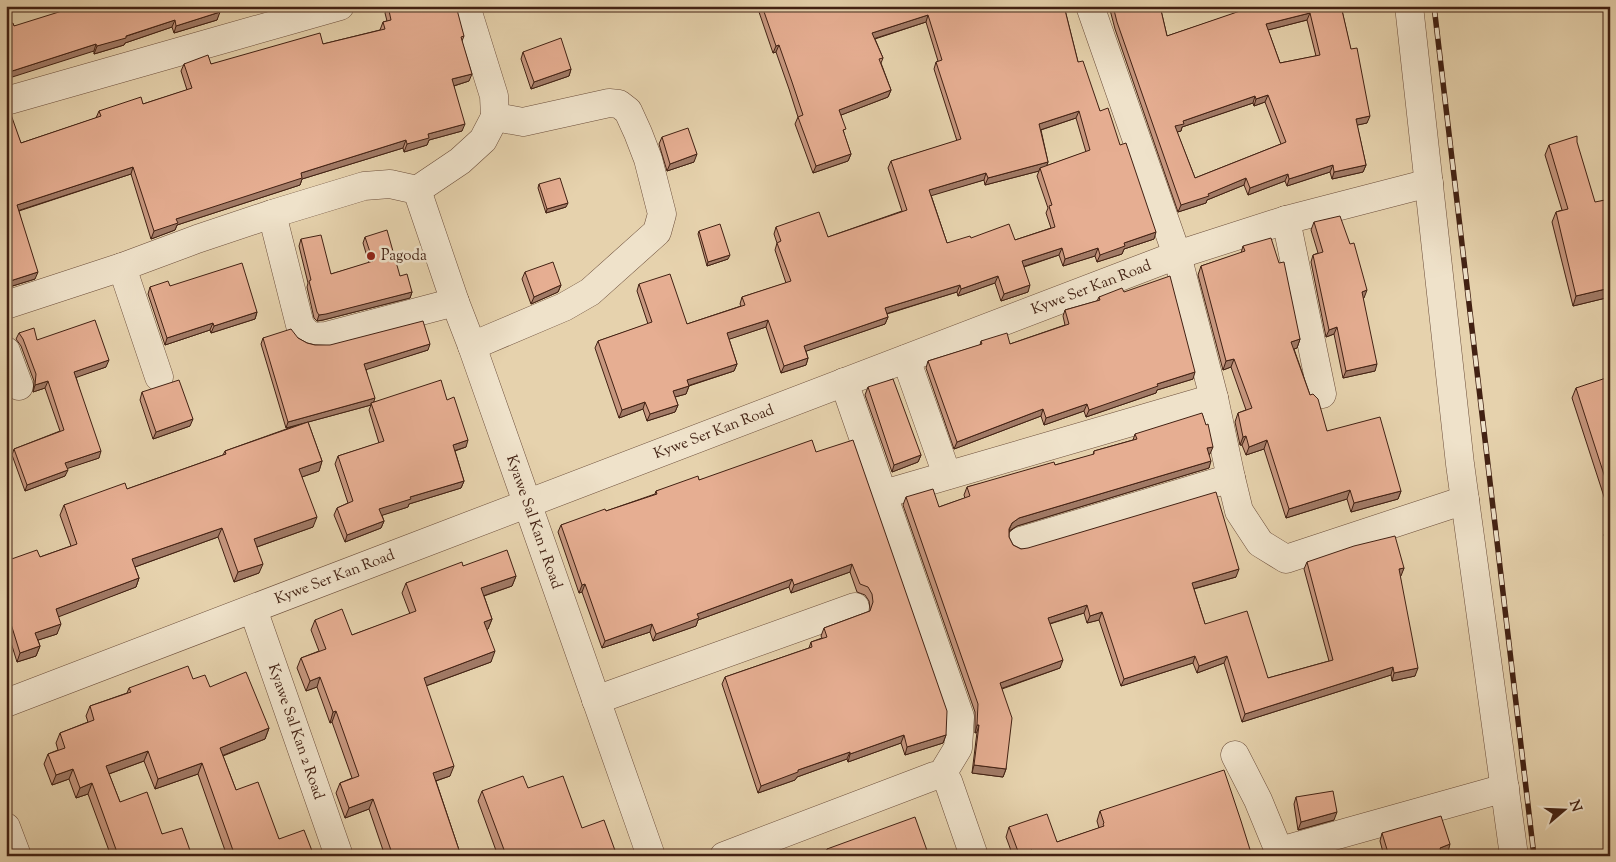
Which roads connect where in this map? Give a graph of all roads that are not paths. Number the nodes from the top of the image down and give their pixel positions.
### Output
1 (340, 6) edge
2 (466, 6) edge
3 (1090, 6) edge
4 (1409, 6) edge
5 (6, 101) edge
6 (495, 117) junction
7 (1429, 183) junction
8 (417, 190) junction
9 (272, 214) junction
10 (1286, 220) junction
11 (1177, 255) junction
12 (122, 267) junction
13 (455, 302) junction
14 (6, 304) edge
15 (472, 346) junction
16 (6, 351) edge
17 (906, 358) junction
18 (158, 377) dead end
19 (844, 382) junction
20 (19, 386) dead end
21 (1322, 394) dead end
22 (1214, 398) junction
23 (947, 476) junction
24 (1231, 478) junction
25 (884, 494) junction
26 (1465, 500) junction
27 (528, 504) junction
28 (1021, 541) dead end
29 (855, 607) dead end
30 (253, 609) junction
31 (596, 700) junction
32 (6, 704) edge
33 (1235, 755) dead end
34 (941, 776) junction
35 (1505, 788) junction
36 (6, 827) edge
37 (1281, 854) edge
38 (17, 856) edge
39 (339, 856) edge
40 (651, 856) edge
41 (724, 856) edge
42 (974, 856) edge
43 (1514, 856) edge

1 - 5 street
2 - 6 street
3 - 11 street
4 - 7 street
6 - 8 street
6 - 15 street
7 - 10 street, Kywe Ser Kan Road
7 - 26 street
8 - 9 street
8 - 13 street, Kyawe Sal Kan 1 Road
9 - 12 street
9 - 13 street
10 - 11 street, Kywe Ser Kan Road
10 - 21 street
11 - 17 street, Kywe Ser Kan Road
11 - 22 street
12 - 14 street
12 - 18 street
13 - 15 street, Kyawe Sal Kan 1 Road
15 - 27 street, Kyawe Sal Kan 1 Road
16 - 20 street
17 - 19 street, Kywe Ser Kan Road
17 - 23 street
19 - 25 street
19 - 27 street, Kywe Ser Kan Road
22 - 23 street
22 - 24 street
23 - 25 street
24 - 26 street
24 - 28 street
25 - 34 street
26 - 35 street
27 - 30 street, Kywe Ser Kan Road
27 - 31 street, Kyawe Sal Kan 1 Road
29 - 31 street
30 - 32 street, Kywe Ser Kan Road
30 - 39 street, Kyawe Sal Kan 2 Road
31 - 40 street, Kyawe Sal Kan 1 Road
33 - 37 street
34 - 41 street
34 - 42 street
35 - 37 street
35 - 43 street
36 - 38 street

